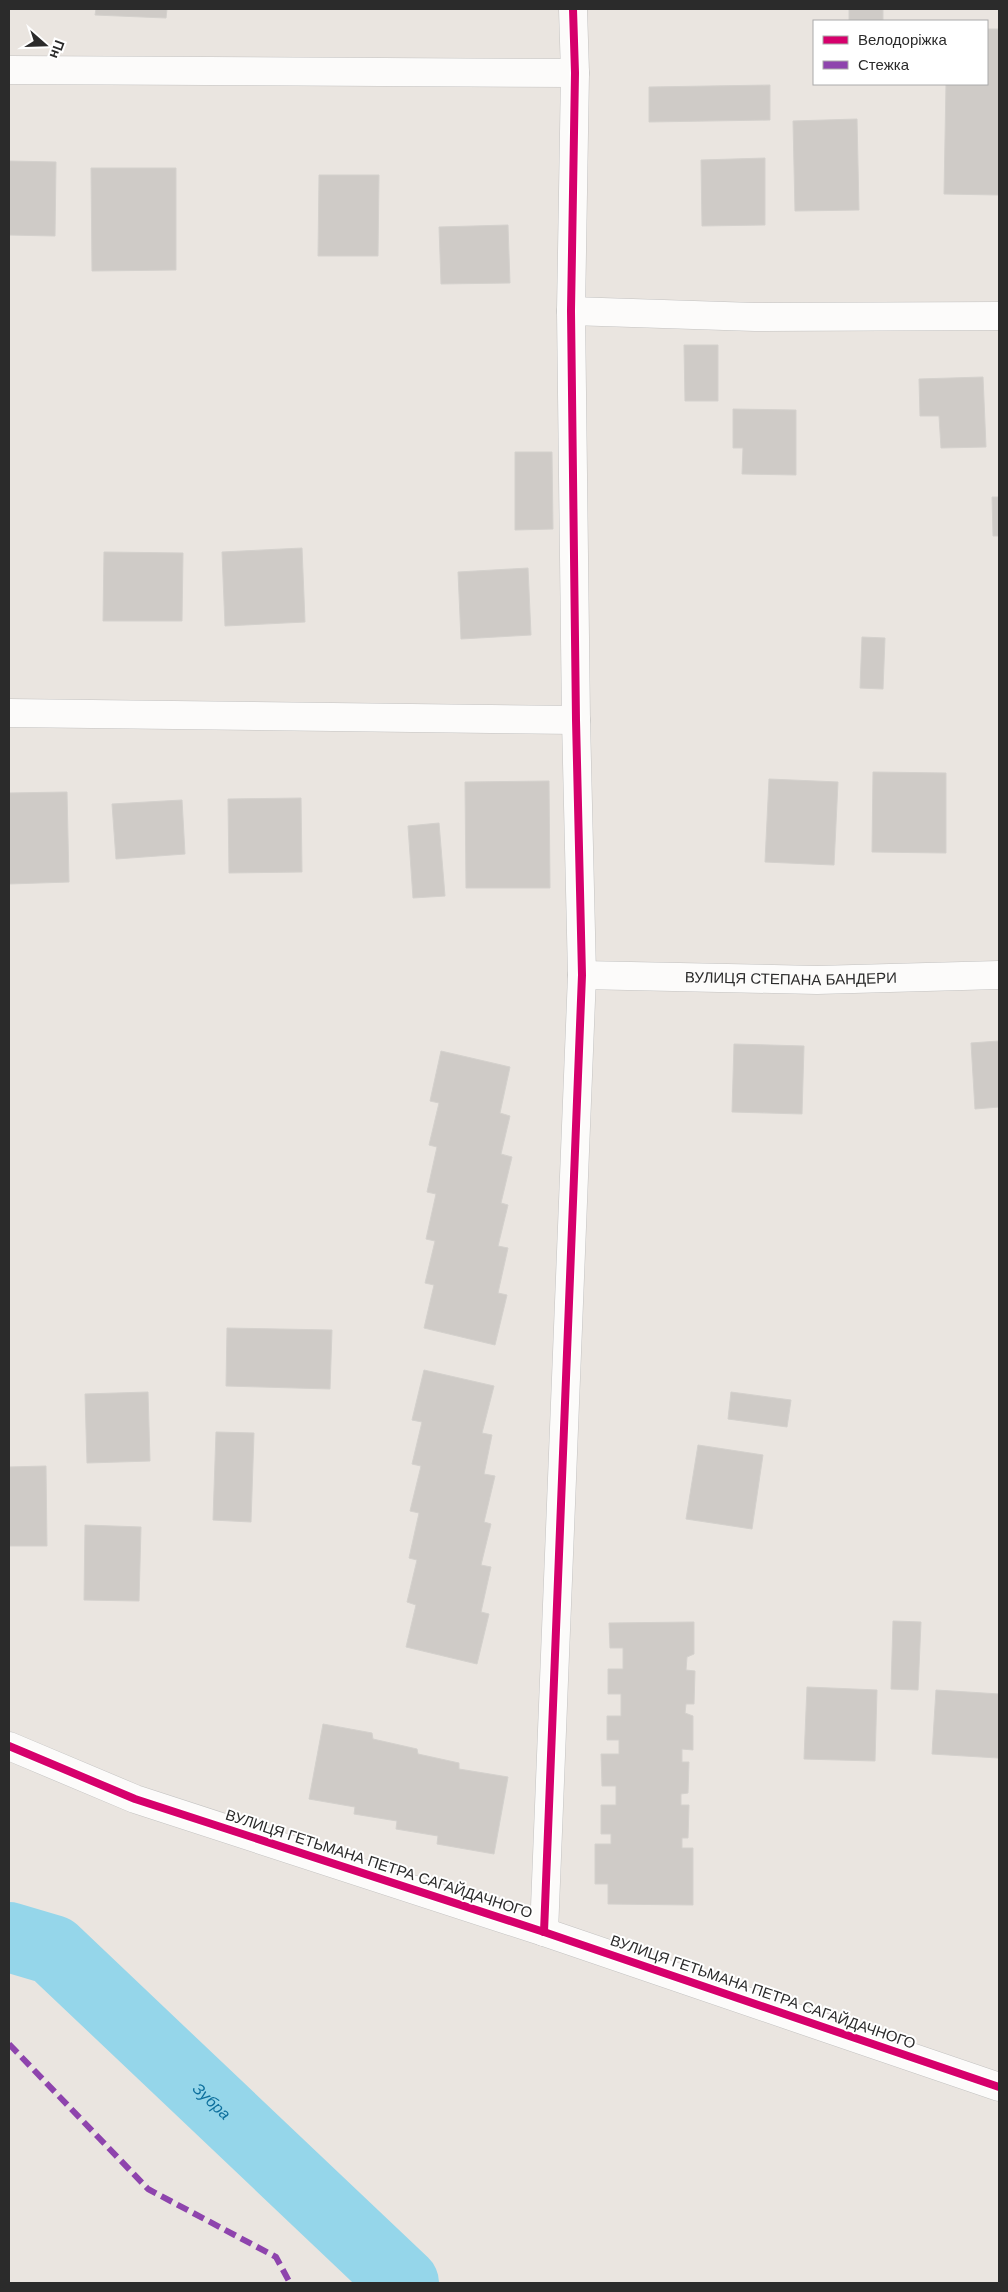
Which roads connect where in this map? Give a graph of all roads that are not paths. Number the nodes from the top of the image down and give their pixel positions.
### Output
1 (573, 9) edge
2 (9, 70) edge
3 (574, 74) junction
4 (571, 311) junction
5 (999, 316) edge
6 (9, 713) edge
7 (576, 720) junction
8 (999, 974) edge
9 (582, 975) junction
10 (9, 1746) edge
11 (544, 1932) junction
12 (999, 2087) edge

1 - 3 street
2 - 3 street
3 - 4 street
4 - 5 street
4 - 7 street
6 - 7 street
7 - 9 street
8 - 9 street, ВУЛИЦЯ СТЕПАНА БАНДЕРИ
9 - 11 street
10 - 11 street, ВУЛИЦЯ ГЕТЬМАНА ПЕТРА САГАЙДАЧНОГО
11 - 12 street, ВУЛИЦЯ ГЕТЬМАНА ПЕТРА САГАЙДАЧНОГО

